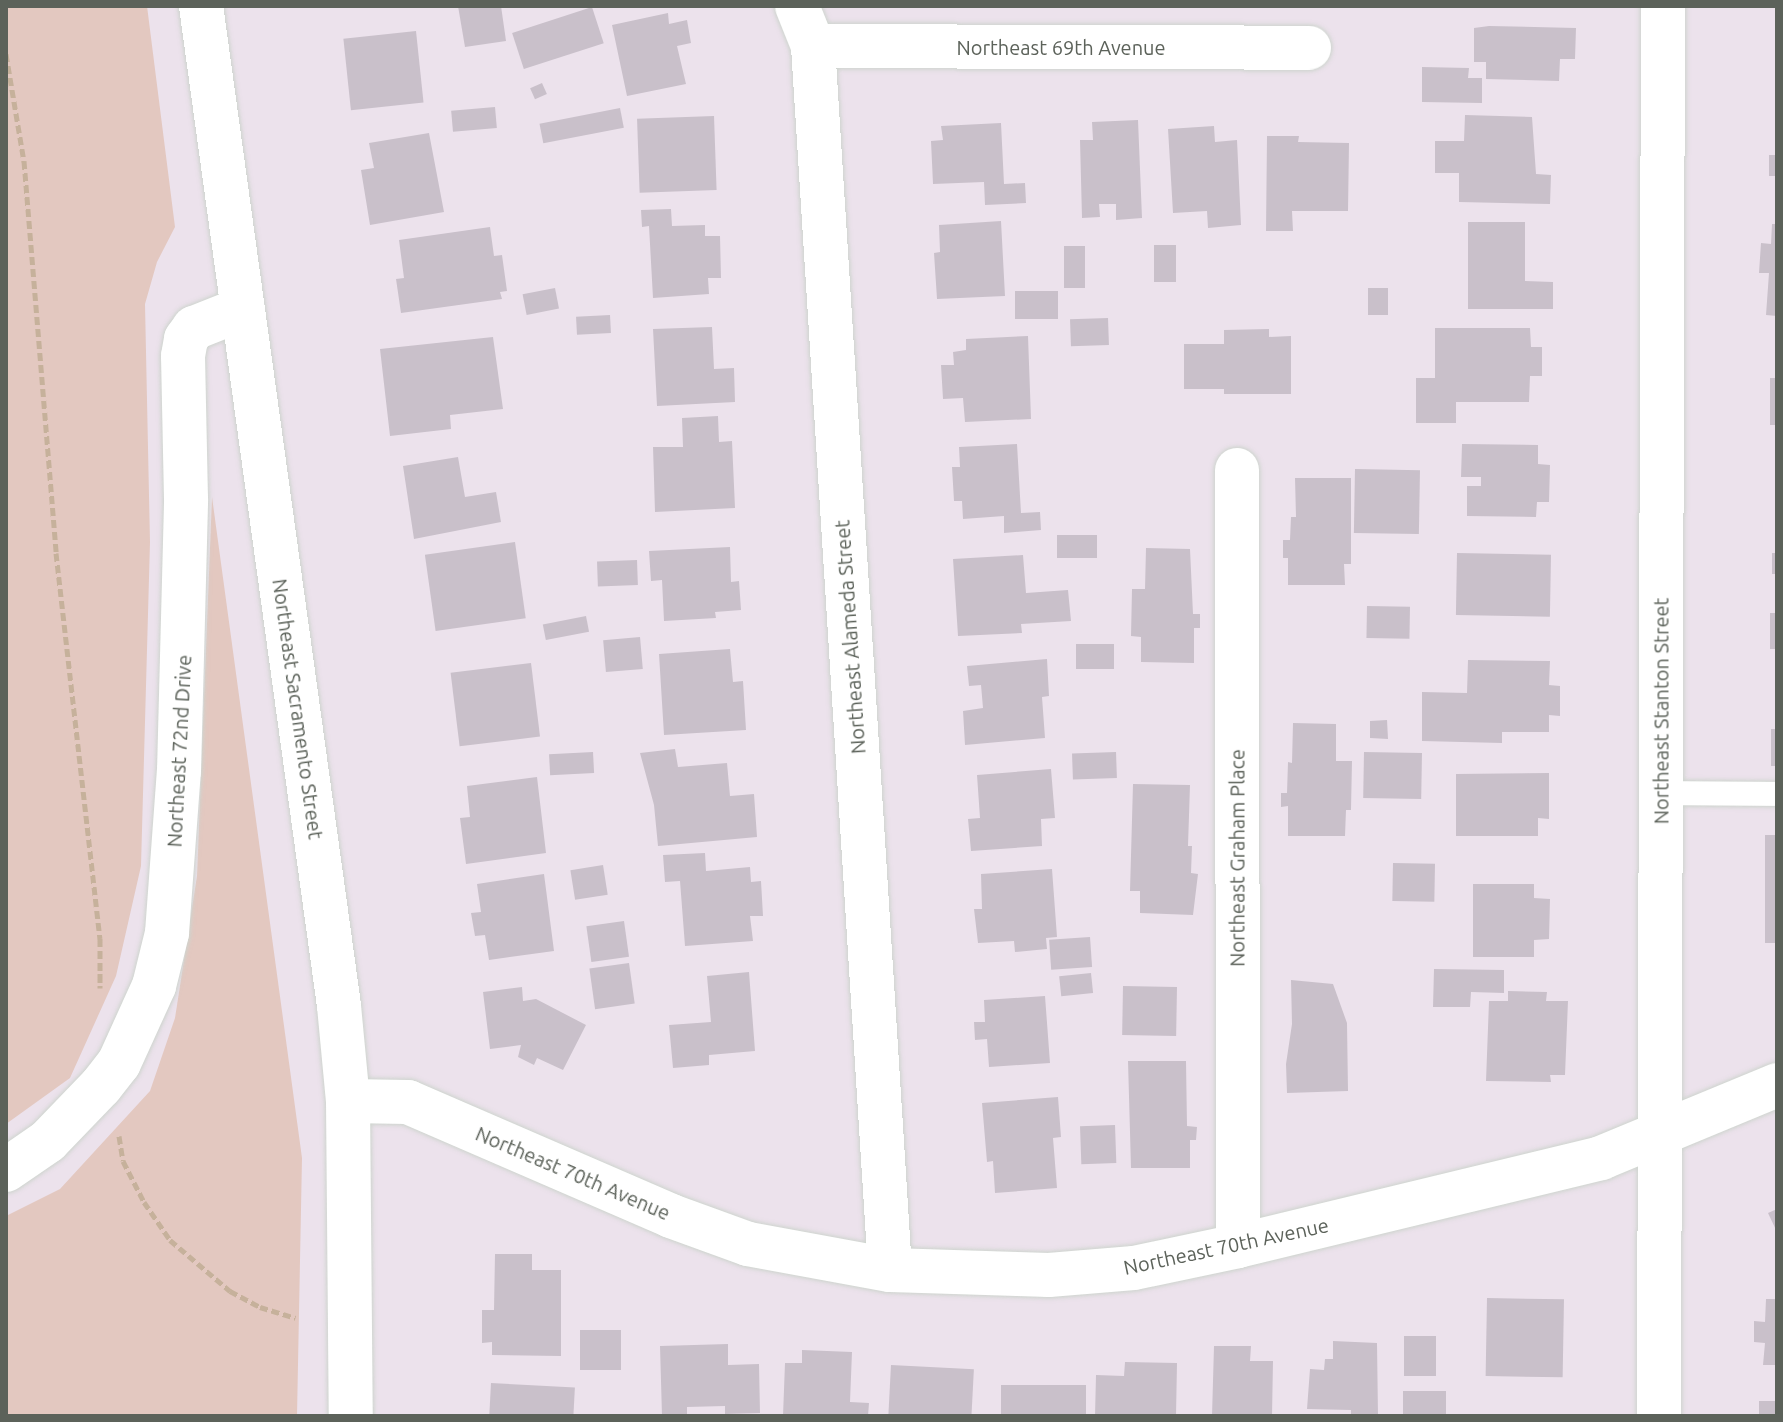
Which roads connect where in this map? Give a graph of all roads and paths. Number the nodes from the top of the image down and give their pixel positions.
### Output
1 (201, 6) edge
2 (797, 6) edge
3 (1663, 6) edge
4 (813, 46) junction
5 (1309, 48) dead end
6 (6, 54) edge
7 (242, 309) junction
8 (1237, 470) dead end
9 (1661, 793) junction
10 (1777, 794) edge
11 (100, 1001) dead end
12 (119, 1063) junction
13 (1777, 1085) edge
14 (348, 1101) junction
15 (1661, 1134) junction
16 (6, 1170) edge
17 (1238, 1246) junction
18 (890, 1270) junction
19 (295, 1318) dead end
20 (351, 1416) edge
21 (1659, 1416) edge

1 - 7 street, Northeast Sacramento Street
2 - 4 street, Northeast Alameda Street
3 - 9 street, Northeast Stanton Street
4 - 5 street, Northeast 69th Avenue
4 - 18 street, Northeast Alameda Street
6 - 11 path
7 - 12 street, Northeast 72nd Drive
7 - 14 street, Northeast Sacramento Street
8 - 17 street, Northeast Graham Place
9 - 10 lane
9 - 15 street, Northeast Stanton Street
12 - 16 street, Northeast 72nd Drive
12 - 19 path
13 - 15 street, Northeast 70th Avenue
14 - 18 street, Northeast 70th Avenue
14 - 20 street, Northeast Sacramento Street
15 - 17 street, Northeast 70th Avenue
15 - 21 street, Northeast Stanton Street
17 - 18 street, Northeast 70th Avenue

